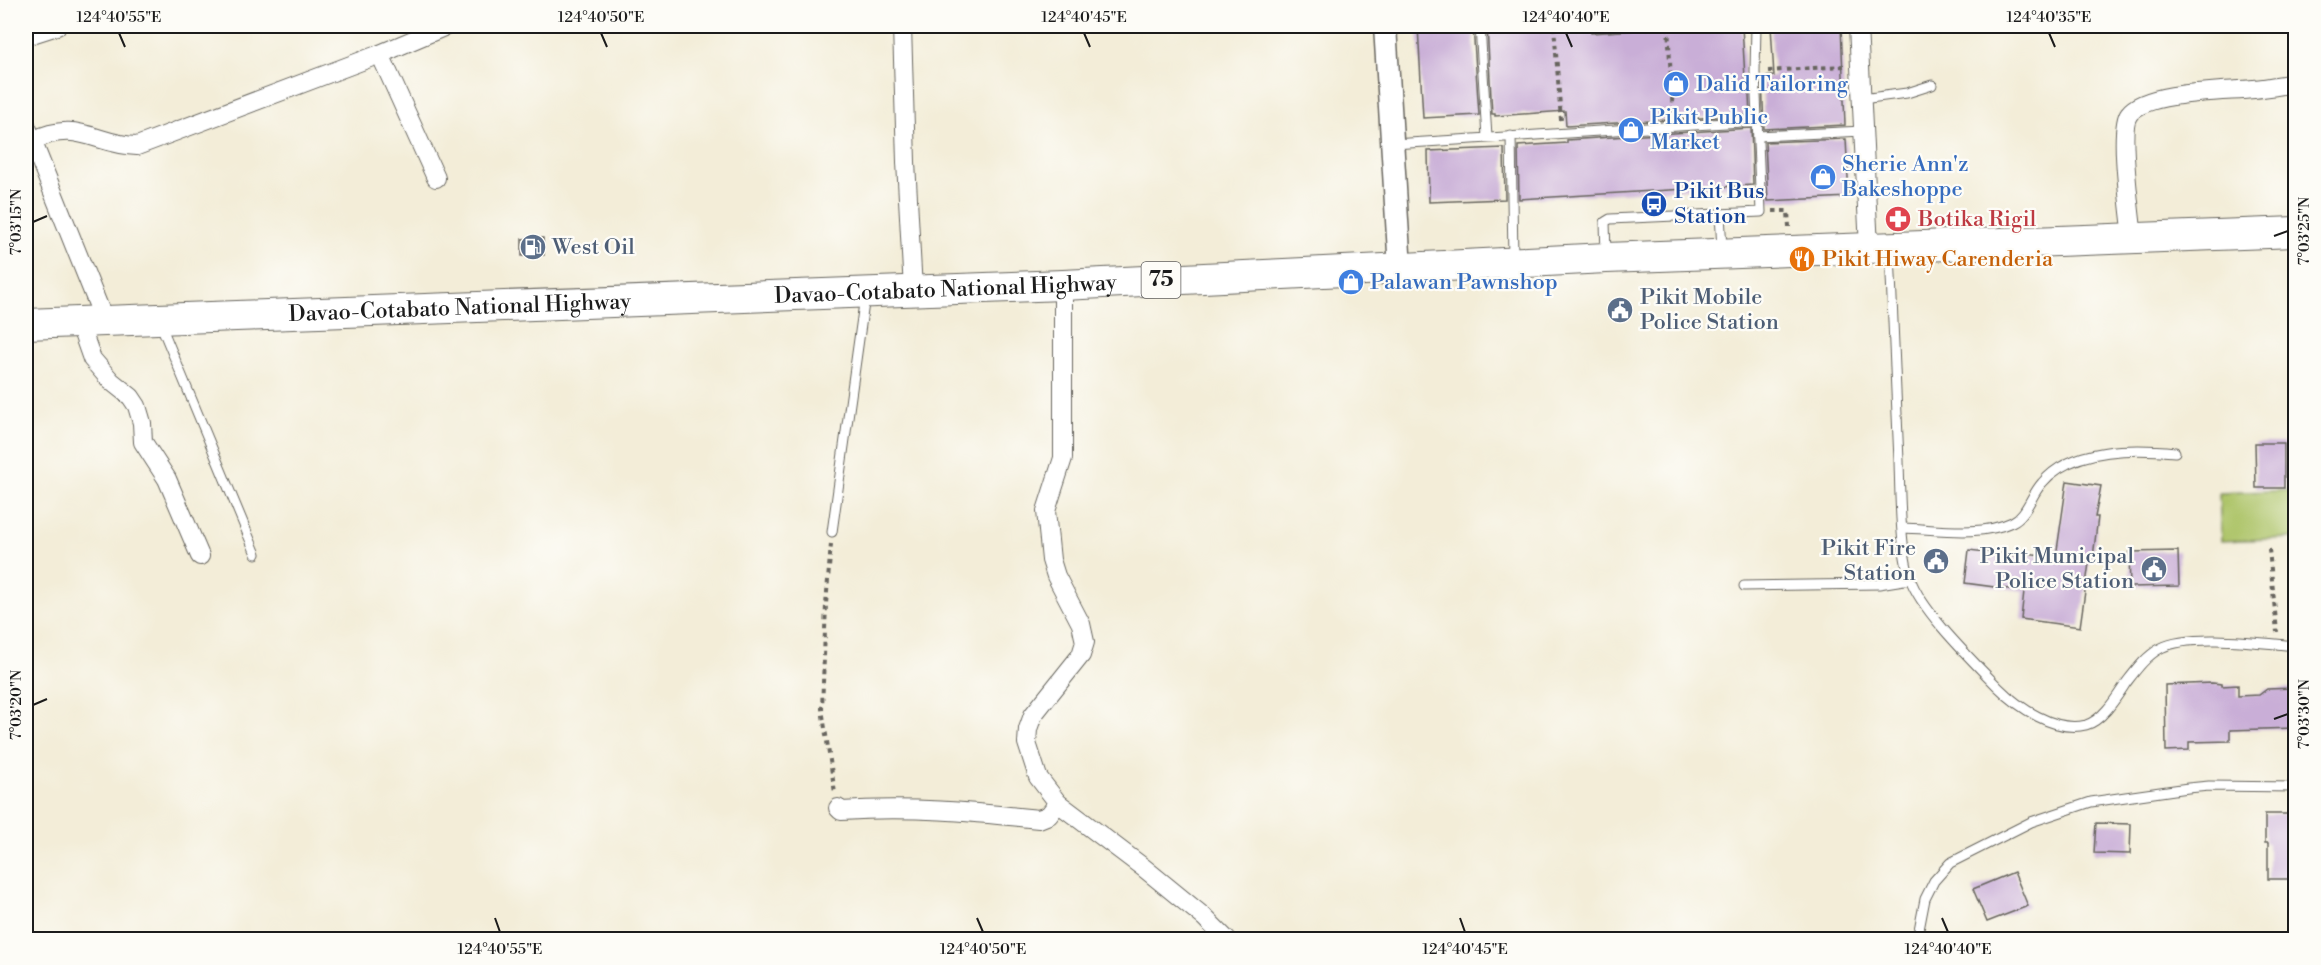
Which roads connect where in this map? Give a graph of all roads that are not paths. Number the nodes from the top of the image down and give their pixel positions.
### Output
1 (57, 26) edge
2 (446, 26) edge
3 (902, 26) edge
4 (1385, 26) edge
5 (1480, 26) edge
6 (1756, 26) edge
7 (1858, 26) edge
8 (26, 36) edge
9 (380, 54) junction
10 (2295, 83) edge
11 (1932, 85) dead end
12 (1862, 99) junction
13 (1757, 121) junction
14 (1863, 131) junction
15 (29, 133) edge
16 (1511, 136) junction
17 (1758, 136) junction
18 (1486, 137) junction
19 (1393, 144) junction
20 (436, 178) dead end
21 (1720, 214) junction
22 (2295, 232) edge
23 (2133, 238) junction
24 (1880, 247) junction
25 (1723, 254) junction
26 (1606, 258) junction
27 (1514, 262) junction
28 (1400, 268) junction
29 (1063, 285) junction
30 (913, 290) junction
31 (865, 291) junction
32 (158, 318) junction
33 (92, 322) junction
34 (26, 324) edge
35 (2175, 452) dead end
36 (1903, 528) junction
37 (832, 532) road end
38 (256, 554) dead end
39 (200, 556) dead end
40 (1910, 579) junction
41 (1744, 586) dead end
42 (2295, 646) edge
43 (2295, 787) edge
44 (1058, 803) junction
45 (838, 808) road end
46 (1227, 939) edge
47 (1917, 939) edge

1 - 8 street
2 - 9 street
3 - 30 street
4 - 19 street
5 - 18 lane
6 - 13 lane
7 - 12 street
9 - 15 street
9 - 20 street
10 - 23 street
11 - 12 lane
12 - 14 street
13 - 16 lane
13 - 17 lane
14 - 17 lane
14 - 24 street
15 - 33 street
16 - 18 lane
16 - 27 lane
17 - 21 lane
18 - 19 lane
19 - 28 street
21 - 25 lane
21 - 26 lane
22 - 23 highway, Davao-Cotabato National Highway / 75
23 - 24 highway, Davao-Cotabato National Highway / 75
24 - 25 highway, Davao-Cotabato National Highway / 75
24 - 36 lane
25 - 26 highway, Davao-Cotabato National Highway / 75
26 - 27 highway, Davao-Cotabato National Highway / 75
27 - 28 highway, Davao-Cotabato National Highway / 75
28 - 29 highway, Davao-Cotabato National Highway / 75
29 - 30 highway, Davao-Cotabato National Highway / 75
29 - 44 street
30 - 31 highway, Davao-Cotabato National Highway / 75
31 - 32 highway, Davao-Cotabato National Highway / 75
31 - 37 lane
32 - 33 highway, Davao-Cotabato National Highway / 75
32 - 38 lane
33 - 34 highway, Davao-Cotabato National Highway / 75
33 - 39 street
35 - 36 lane
36 - 40 lane
40 - 41 lane
40 - 42 lane
43 - 47 lane
44 - 45 street
44 - 46 street

